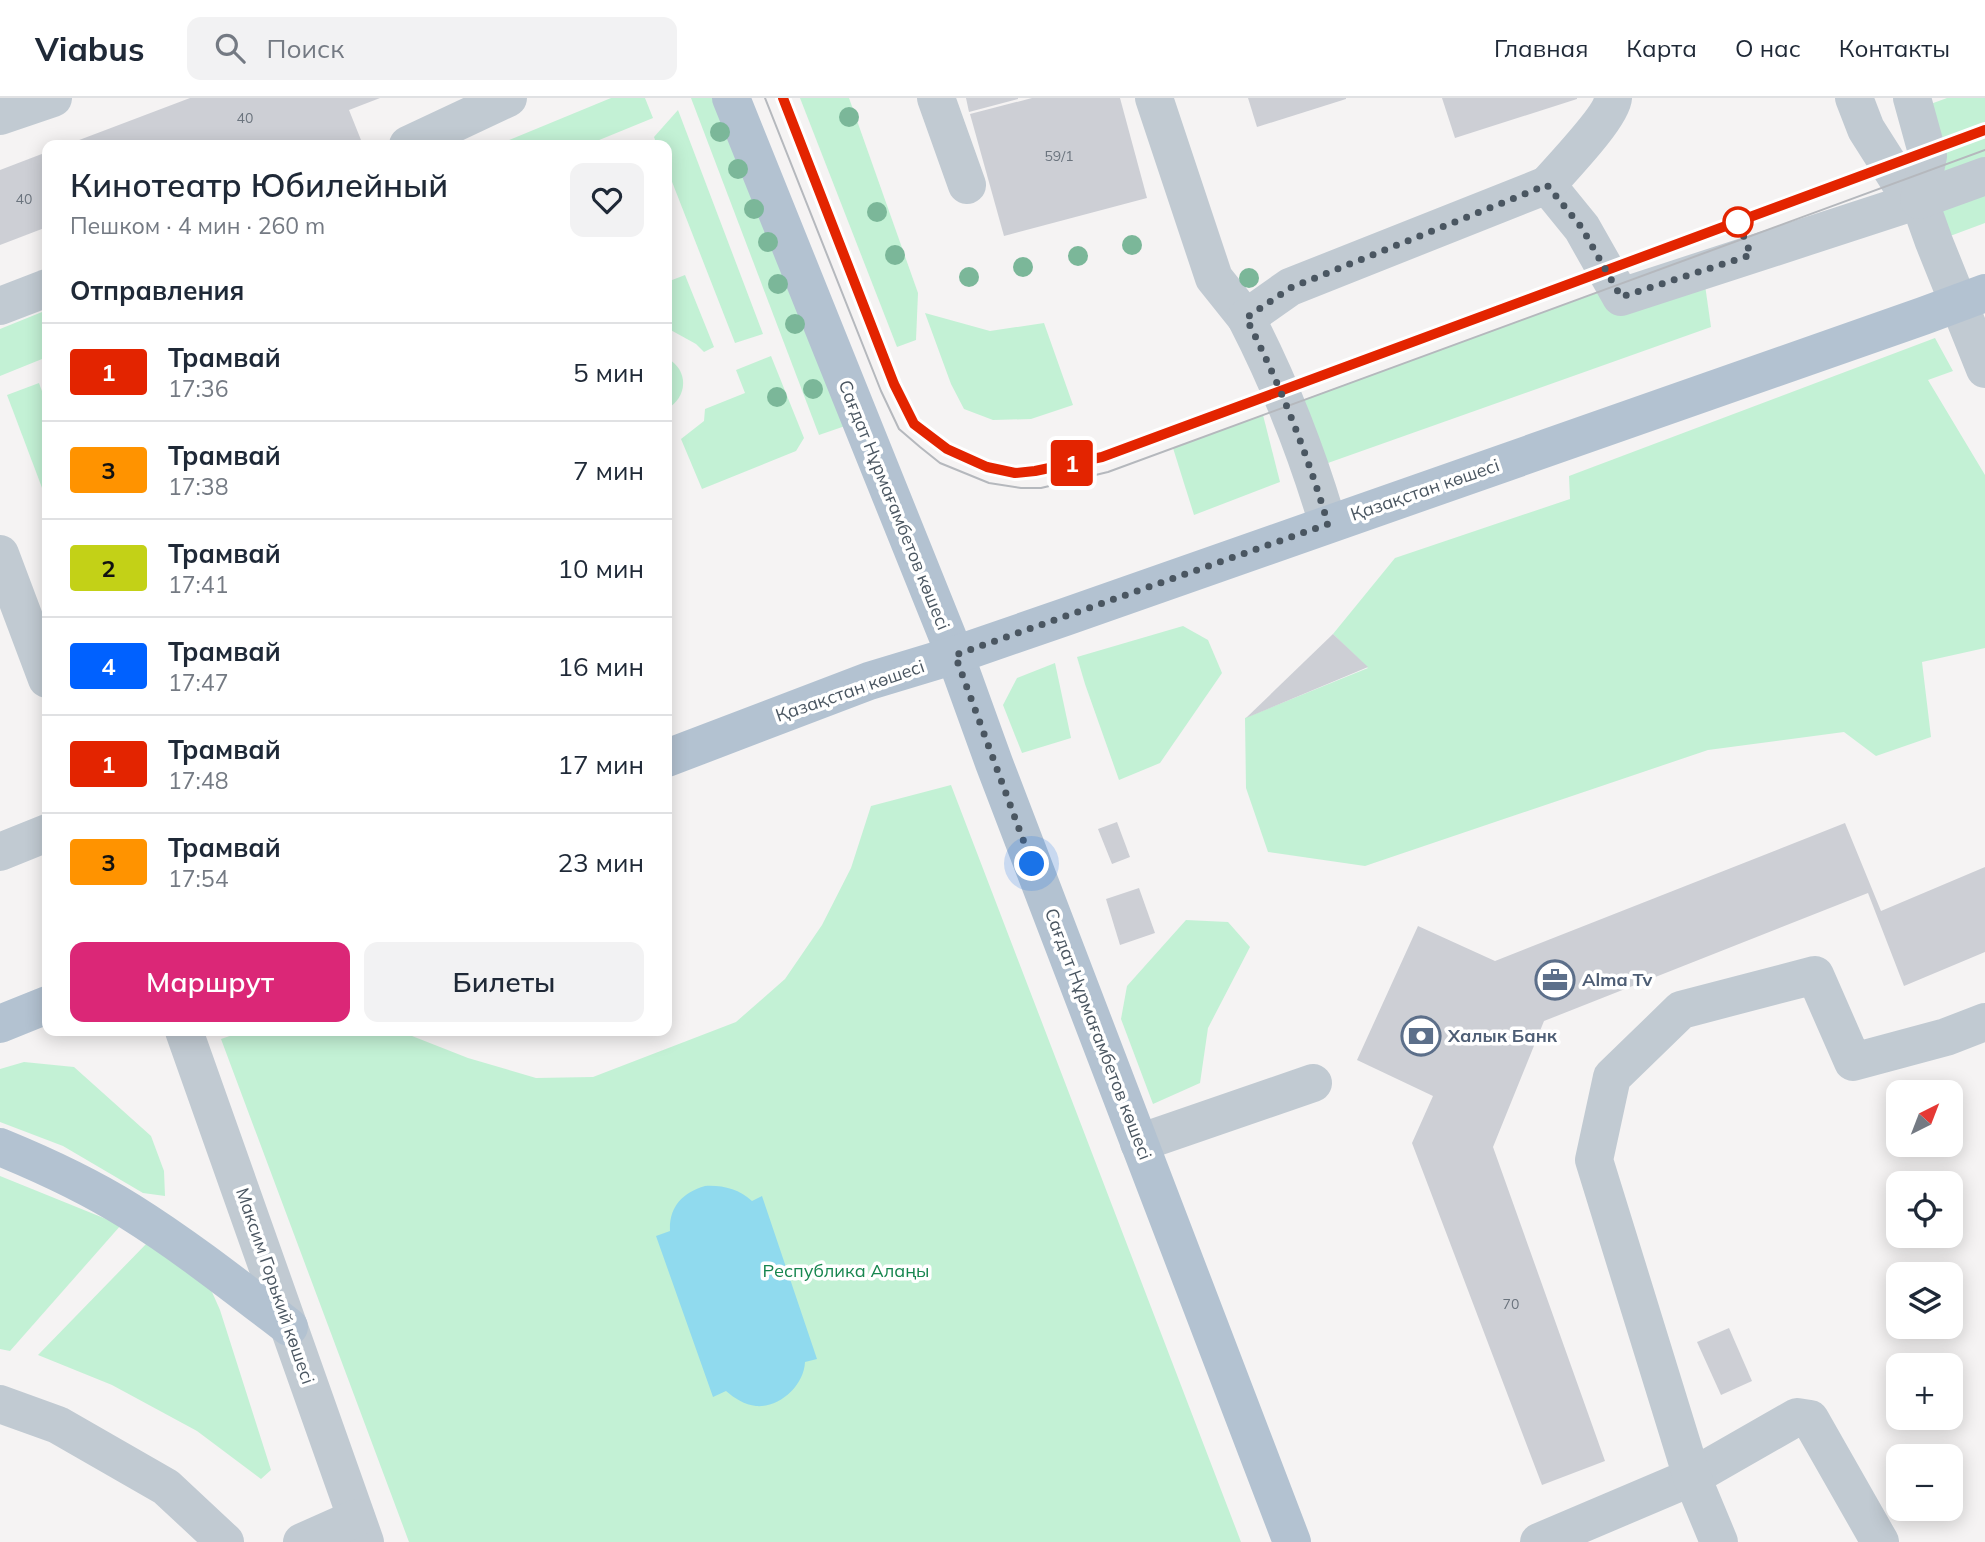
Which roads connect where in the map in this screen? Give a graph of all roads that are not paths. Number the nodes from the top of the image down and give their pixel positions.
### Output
1 (53, 98) edge
2 (508, 98) edge
3 (731, 98) edge
4 (936, 98) edge
5 (1154, 98) edge
6 (1613, 98) edge
7 (1854, 98) edge
8 (1912, 98) edge
9 (0, 116) edge
10 (419, 140) edge
11 (1985, 177) edge
12 (967, 185) dead end
13 (1547, 185) junction
14 (1919, 200) junction
15 (42, 290) edge
16 (1971, 298) edge
17 (0, 306) edge
18 (1246, 318) junction
19 (1985, 369) edge
20 (1328, 524) junction
21 (0, 554) edge
22 (955, 655) junction
23 (42, 666) edge
24 (672, 756) edge
25 (42, 835) edge
26 (0, 852) edge
27 (42, 1007) edge
28 (1985, 1022) edge
29 (0, 1024) edge
30 (186, 1036) edge
31 (1313, 1083) dead end
32 (1139, 1143) junction
33 (0, 1147) edge
34 (289, 1327) junction
35 (0, 1404) edge
36 (1692, 1478) junction
37 (360, 1530) edge
38 (225, 1542) edge
39 (302, 1542) edge
40 (1292, 1542) edge
41 (1539, 1542) edge
42 (1719, 1542) edge
43 (1880, 1542) edge

1 - 9 street
2 - 10 street
3 - 22 main road, Сағдат Нұрмағамбетов көшесі
4 - 12 street
5 - 18 street
6 - 13 street
7 - 14 street
8 - 14 street
11 - 14 street
13 - 14 street
13 - 18 street
14 - 16 street
15 - 17 street
16 - 19 street
16 - 20 main road, Қазақстан көшесі
18 - 20 street
20 - 22 main road, Қазақстан көшесі
21 - 23 street
22 - 24 main road, Қазақстан көшесі
22 - 32 main road, Сағдат Нұрмағамбетов көшесі
25 - 26 street
27 - 29 main road
28 - 36 street
30 - 34 street, Максим Горький көшесі
31 - 32 street
32 - 40 main road, Сағдат Нұрмағамбетов көшесі
33 - 34 main road
34 - 37 street, Максим Горький көшесі
35 - 38 street
36 - 41 street
36 - 42 street
36 - 43 street
37 - 39 street

